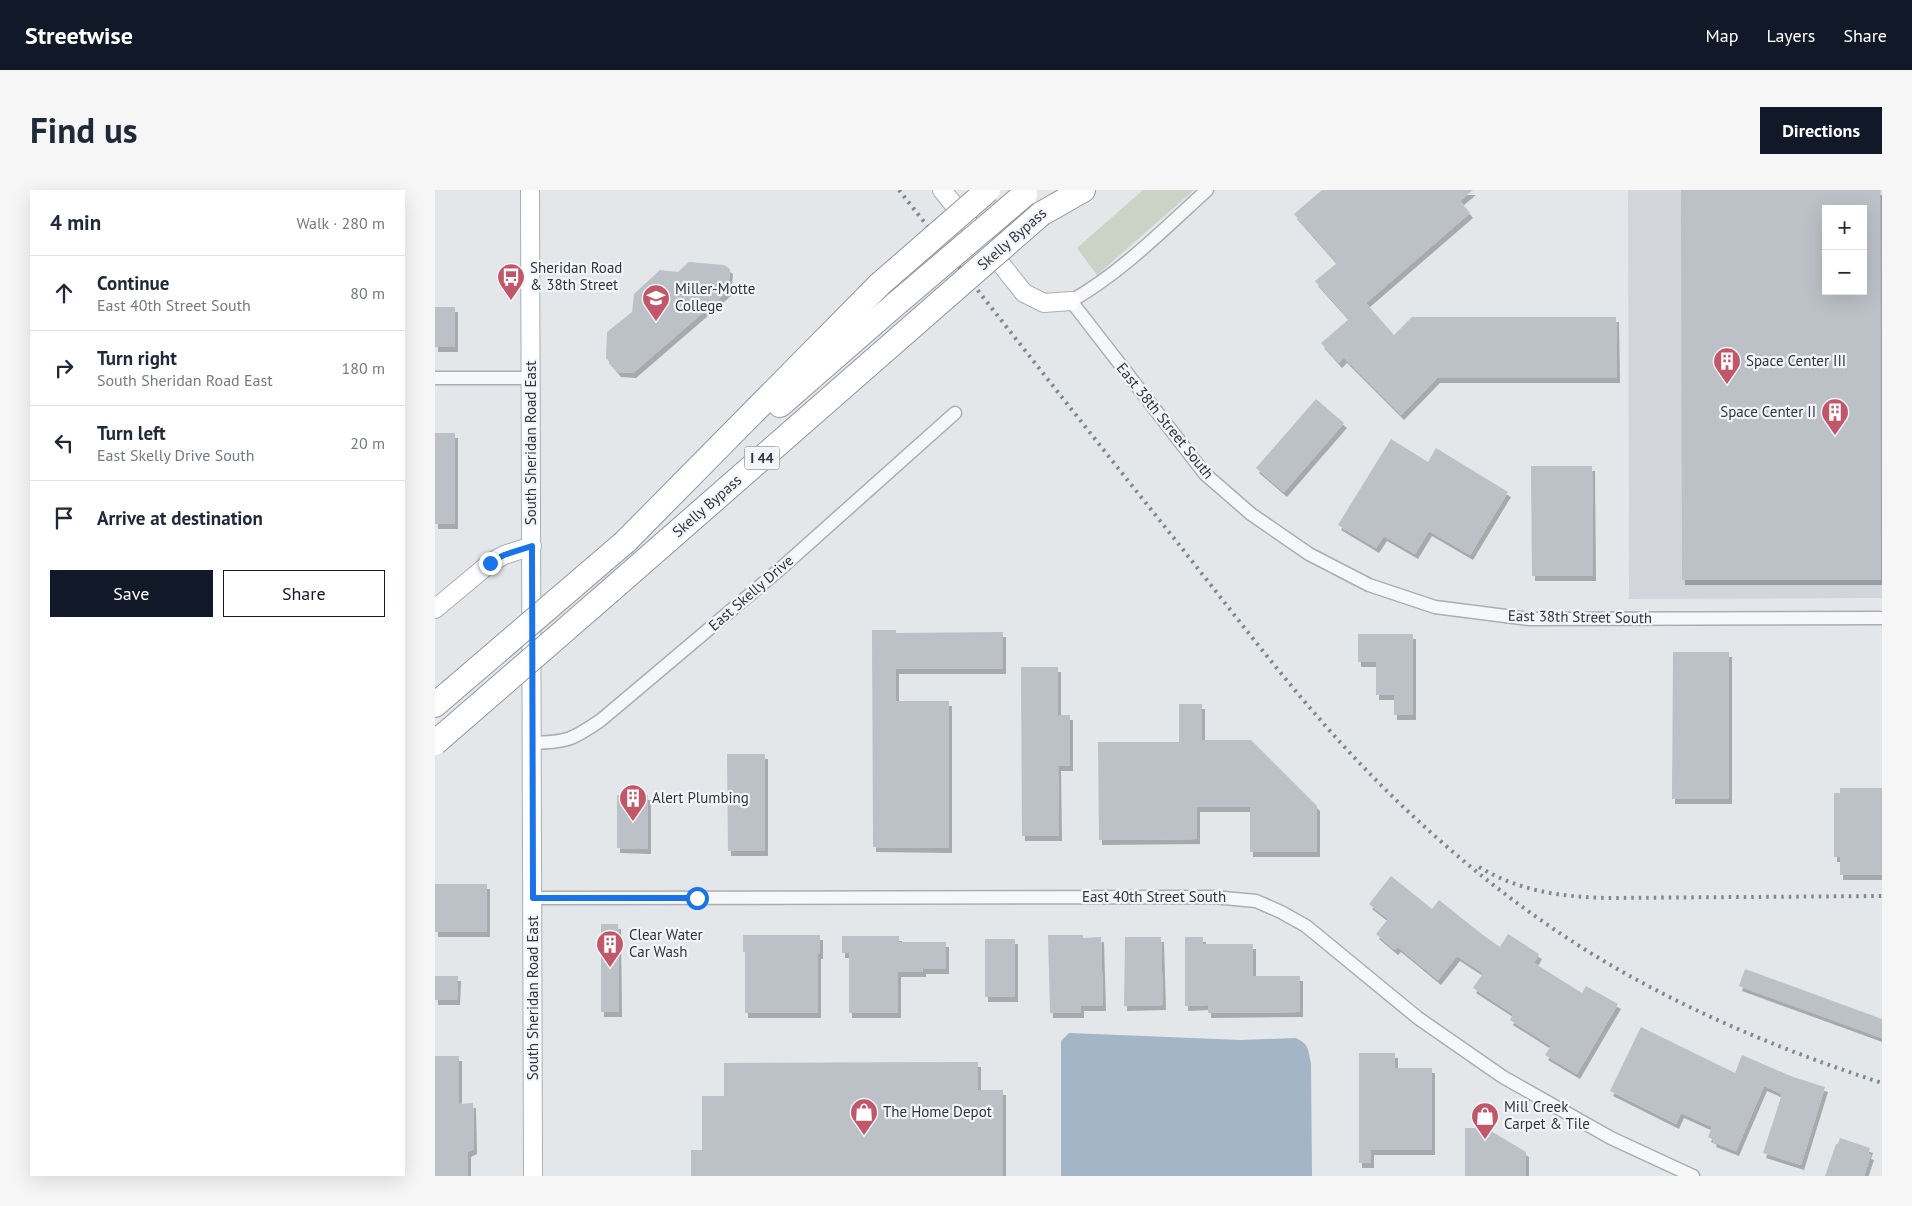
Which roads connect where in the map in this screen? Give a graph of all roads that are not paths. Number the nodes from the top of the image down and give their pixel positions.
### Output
1 (530, 190) edge
2 (942, 190) edge
3 (988, 190) edge
4 (1068, 190) edge
5 (1083, 190) edge
6 (1207, 190) edge
7 (1028, 192) edge
8 (1041, 214) junction
9 (1071, 301) junction
10 (435, 378) edge
11 (531, 378) junction
12 (955, 413) dead end
13 (625, 542) junction
14 (532, 546) junction
15 (435, 609) edge
16 (1882, 618) edge
17 (443, 699) edge
18 (435, 742) edge
19 (532, 743) junction
20 (533, 898) junction
21 (533, 1176) edge
22 (1693, 1176) edge

1 - 11 main road, South Sheridan Road East
2 - 9 main road
3 - 13 highway, bridge
4 - 8 highway, Skelly Bypass / I 44
5 - 8 highway
6 - 9 street
7 - 13 highway, Skelly Bypass / I 44, bridge
8 - 18 highway, Skelly Bypass / I 44, bridge
9 - 16 street, East 38th Street South
10 - 11 street
11 - 14 main road, South Sheridan Road East
12 - 19 street, East Skelly Drive
13 - 17 highway, Skelly Bypass / I 44, bridge
14 - 15 main road
14 - 19 main road, South Sheridan Road East
19 - 20 main road, South Sheridan Road East
20 - 21 main road, South Sheridan Road East
20 - 22 street, East 40th Street South

